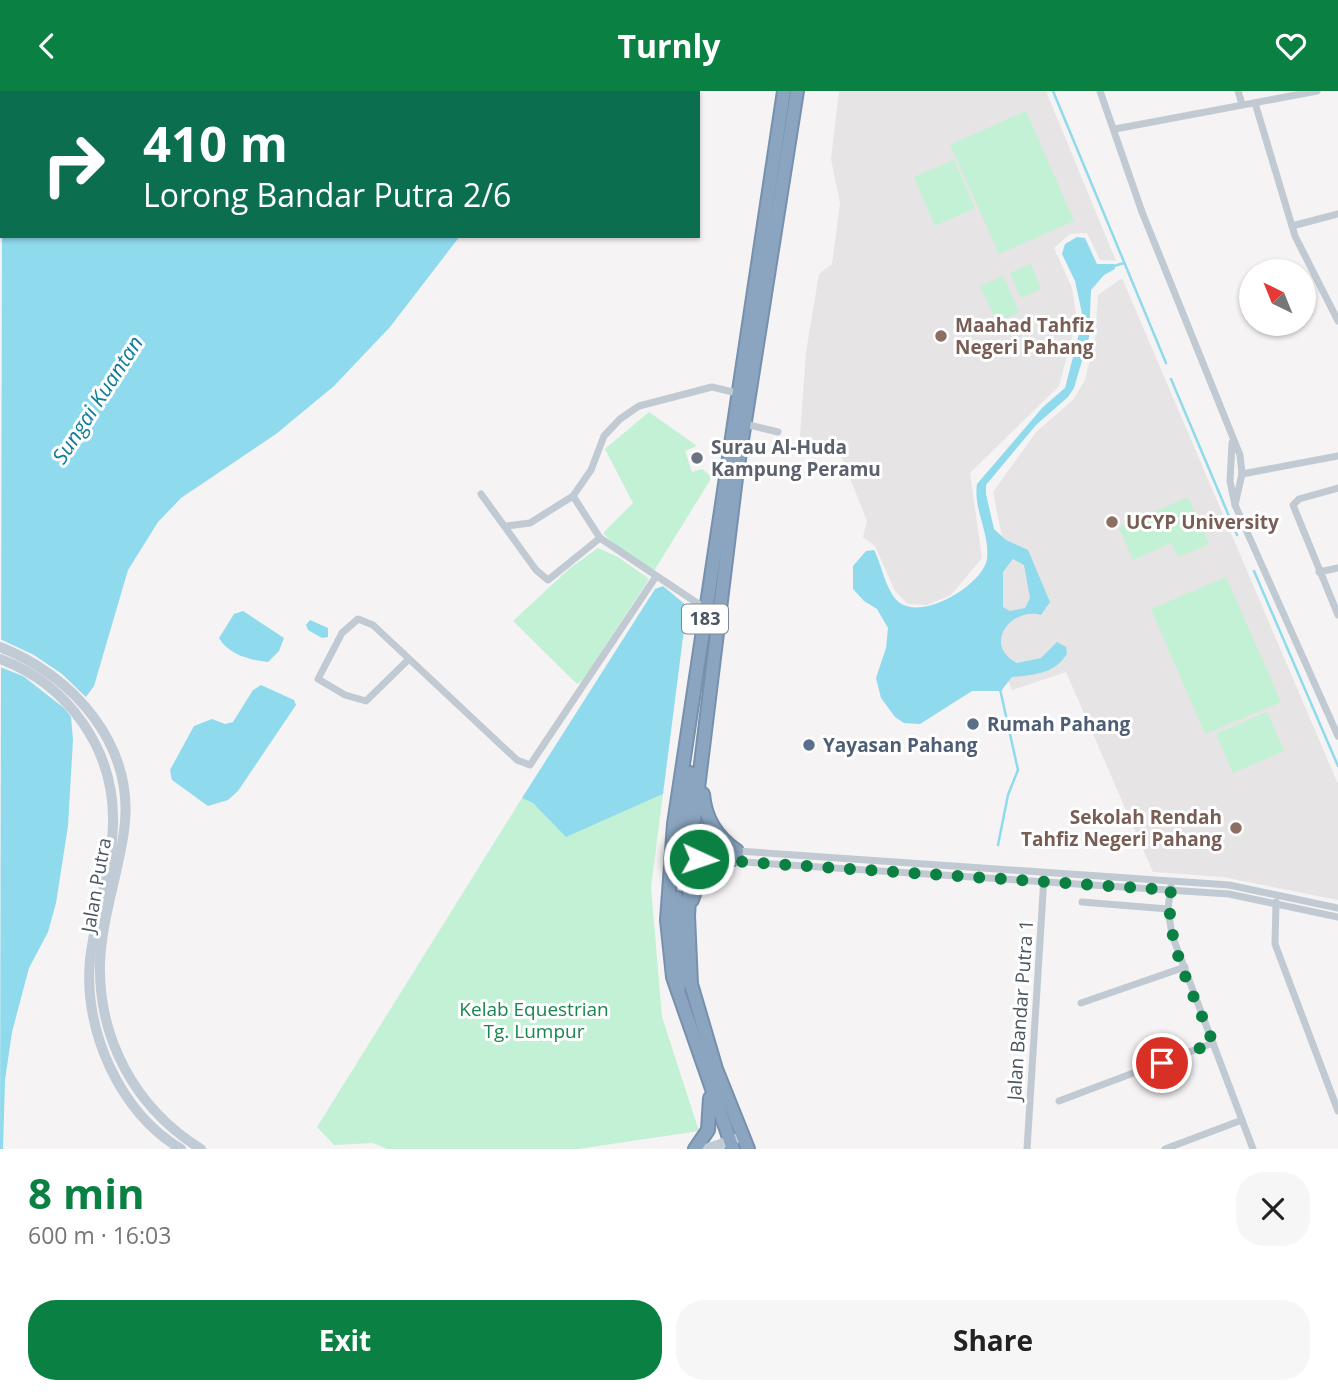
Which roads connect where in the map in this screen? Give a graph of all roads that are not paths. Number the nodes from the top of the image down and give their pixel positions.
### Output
1 (784, 91) edge
2 (797, 91) edge
3 (1100, 91) edge
4 (1238, 91) edge
5 (1317, 91) edge
6 (1255, 103) junction
7 (1242, 104) junction
8 (1115, 129) junction
9 (1338, 214) edge
10 (1292, 226) junction
11 (1338, 321) edge
12 (737, 393) junction
13 (745, 424) junction
14 (778, 432) dead end
15 (1232, 439) junction
16 (1338, 456) edge
17 (1242, 474) junction
18 (1338, 488) edge
19 (481, 493) dead end
20 (573, 496) junction
21 (1235, 505) junction
22 (507, 526) junction
23 (600, 538) junction
24 (1338, 568) edge
25 (1319, 572) junction
26 (655, 578) junction
27 (706, 610) junction
28 (1338, 615) edge
29 (0, 647) edge
30 (0, 659) edge
31 (409, 659) junction
32 (688, 730) junction
33 (1338, 736) edge
34 (701, 766) junction
35 (692, 853) junction
36 (734, 856) junction
37 (1044, 878) junction
38 (1171, 886) junction
39 (1278, 895) junction
40 (1082, 902) dead end
41 (1276, 905) junction
42 (1338, 908) edge
43 (1168, 909) junction
44 (688, 916) junction
45 (1338, 917) edge
46 (1185, 967) junction
47 (678, 991) junction
48 (1081, 1003) dead end
49 (1213, 1043) junction
50 (708, 1077) junction
51 (1338, 1086) edge
52 (1330, 1089) junction
53 (1059, 1101) dead end
54 (1338, 1111) edge
55 (1242, 1119) junction
56 (746, 1143) edge
57 (731, 1145) edge
58 (181, 1149) edge
59 (201, 1149) edge
60 (695, 1149) edge
61 (706, 1149) edge
62 (1027, 1149) edge
63 (1165, 1149) edge
64 (1253, 1149) edge

1 - 12 highway, 183
2 - 13 highway, 183
3 - 8 street
4 - 7 street
5 - 6 street
6 - 7 street
6 - 10 street
7 - 8 street
8 - 15 street
9 - 10 street
10 - 11 street
12 - 20 street
12 - 27 highway, 183
13 - 14 street
13 - 34 highway, 183
15 - 17 street
15 - 21 street
16 - 17 street
17 - 21 street
18 - 25 street
19 - 22 street
20 - 22 street
20 - 23 street
21 - 33 street
22 - 23 street
23 - 26 street
24 - 25 street
25 - 28 street
26 - 27 street
26 - 31 street
27 - 32 highway, 183
29 - 59 main road, Jalan Putra
30 - 58 main road, Jalan Putra
31 - 31 street
32 - 35 highway
32 - 47 highway, 183
34 - 35 highway, 183
34 - 36 highway
35 - 36 street
35 - 44 highway, 183
35 - 47 highway
36 - 37 street
36 - 44 highway
37 - 38 street
37 - 62 street, Jalan Bandar Putra 1
38 - 39 street
38 - 41 street
38 - 43 street
39 - 41 street
39 - 42 street
40 - 43 street
41 - 45 street
41 - 52 street
43 - 46 street
44 - 56 highway, 183
46 - 48 street
46 - 49 street
47 - 50 highway, 183
49 - 53 street
49 - 55 street
50 - 57 highway, 183
50 - 60 highway
51 - 52 street
52 - 54 street
55 - 63 street
55 - 64 street
56 - 57 main road
57 - 61 main road

